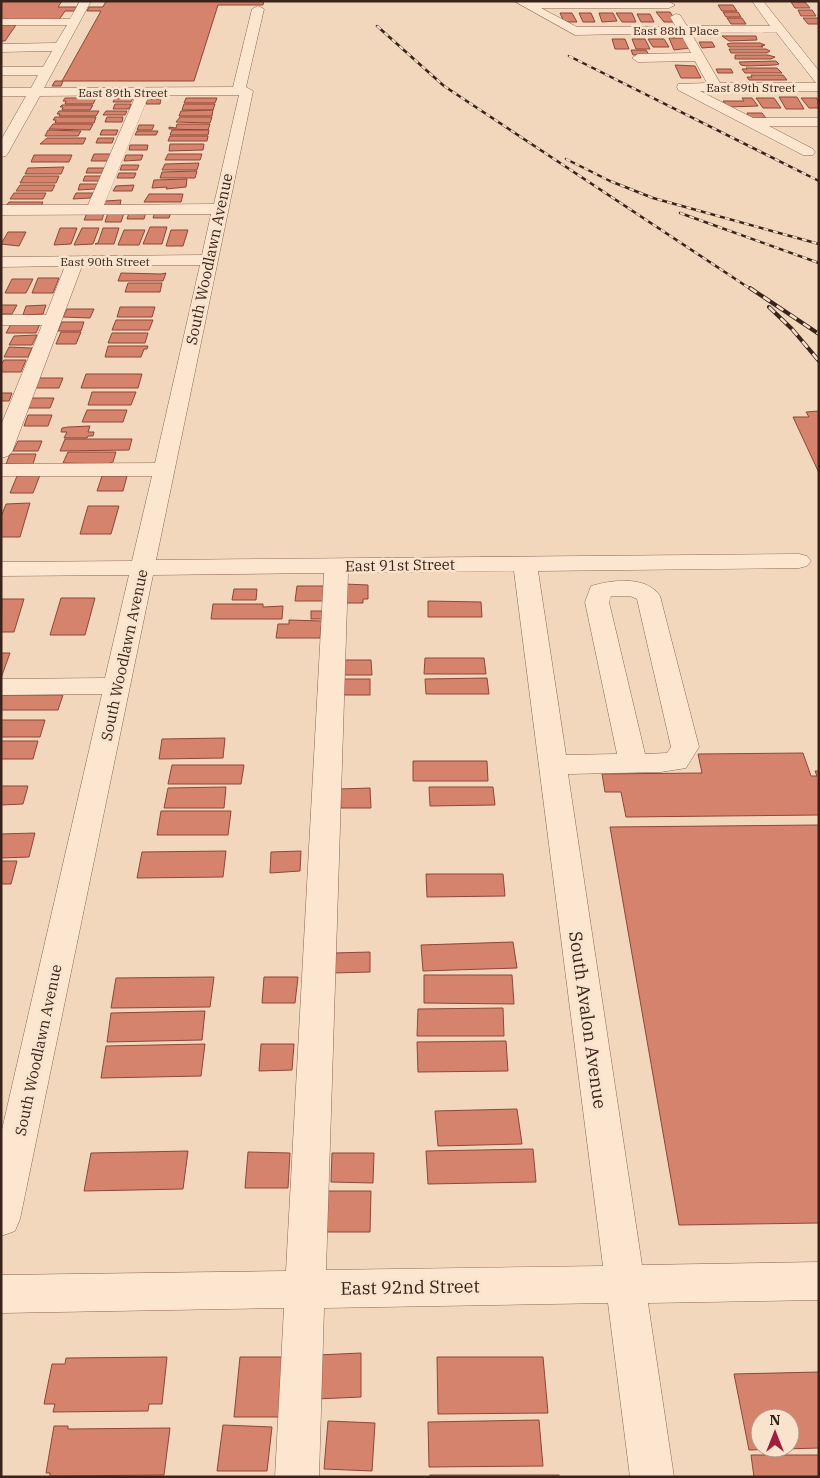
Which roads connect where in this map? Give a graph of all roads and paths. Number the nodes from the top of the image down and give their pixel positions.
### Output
1 (86, 1) edge
2 (756, 1) edge
3 (523, 3) edge
4 (668, 3) edge
5 (258, 9) dead end
6 (1, 22) edge
7 (74, 22) junction
8 (778, 29) junction
9 (684, 30) junction
10 (60, 47) junction
11 (1, 48) edge
12 (638, 58) dead end
13 (699, 58) junction
14 (1, 71) edge
15 (47, 71) junction
16 (819, 80) edge
17 (819, 86) edge
18 (716, 87) junction
19 (242, 91) junction
20 (1, 92) edge
21 (35, 92) junction
22 (144, 92) junction
23 (749, 122) junction
24 (819, 122) edge
25 (808, 152) dead end
26 (1, 153) edge
27 (220, 209) junction
28 (1, 210) edge
29 (94, 210) junction
30 (209, 260) junction
31 (76, 261) junction
32 (1, 262) edge
33 (1, 320) edge
34 (53, 320) junction
35 (1, 452) edge
36 (164, 469) junction
37 (1, 470) edge
38 (799, 561) dead end
39 (525, 564) junction
40 (336, 566) junction
41 (142, 567) junction
42 (1, 569) edge
43 (117, 686) junction
44 (1, 687) edge
45 (633, 763) junction
46 (553, 765) junction
47 (1, 1218) edge
48 (819, 1280) edge
49 (625, 1284) junction
50 (305, 1289) junction
51 (1, 1294) edge
52 (297, 1477) edge
53 (652, 1477) edge

1 - 7 street
2 - 8 street
3 - 4 street
3 - 9 street, East 88th Place
4 - 9 street
5 - 19 street, South Woodlawn Avenue
6 - 7 street
7 - 10 street
8 - 9 street, East 88th Place
8 - 16 street
9 - 13 street
10 - 11 street
10 - 15 street
12 - 13 street
13 - 18 street
14 - 15 street
15 - 21 street
17 - 18 street, East 89th Street
18 - 23 street, East 89th Street
19 - 22 street, East 89th Street
19 - 27 street, South Woodlawn Avenue
20 - 21 street, East 89th Street
21 - 22 street, East 89th Street
21 - 26 street
22 - 29 street
23 - 24 street
23 - 25 street
27 - 29 street
27 - 30 street, South Woodlawn Avenue
28 - 29 street
30 - 31 street, East 90th Street
30 - 36 street, South Woodlawn Avenue
31 - 32 street, East 90th Street
31 - 34 street
33 - 34 street
34 - 35 street
36 - 37 street
36 - 41 street, South Woodlawn Avenue
38 - 39 street, East 91st Street
39 - 40 street, East 91st Street
39 - 46 street, South Avalon Avenue
40 - 41 street, East 91st Street
40 - 50 street
41 - 42 street, East 91st Street
41 - 43 street, South Woodlawn Avenue
43 - 44 street
43 - 47 street, South Woodlawn Avenue
45 - 45 street
45 - 46 street
46 - 49 street, South Avalon Avenue
48 - 49 street, East 92nd Street
49 - 50 street, East 92nd Street
49 - 53 street, South Avalon Avenue
50 - 51 street, East 92nd Street
50 - 52 street

